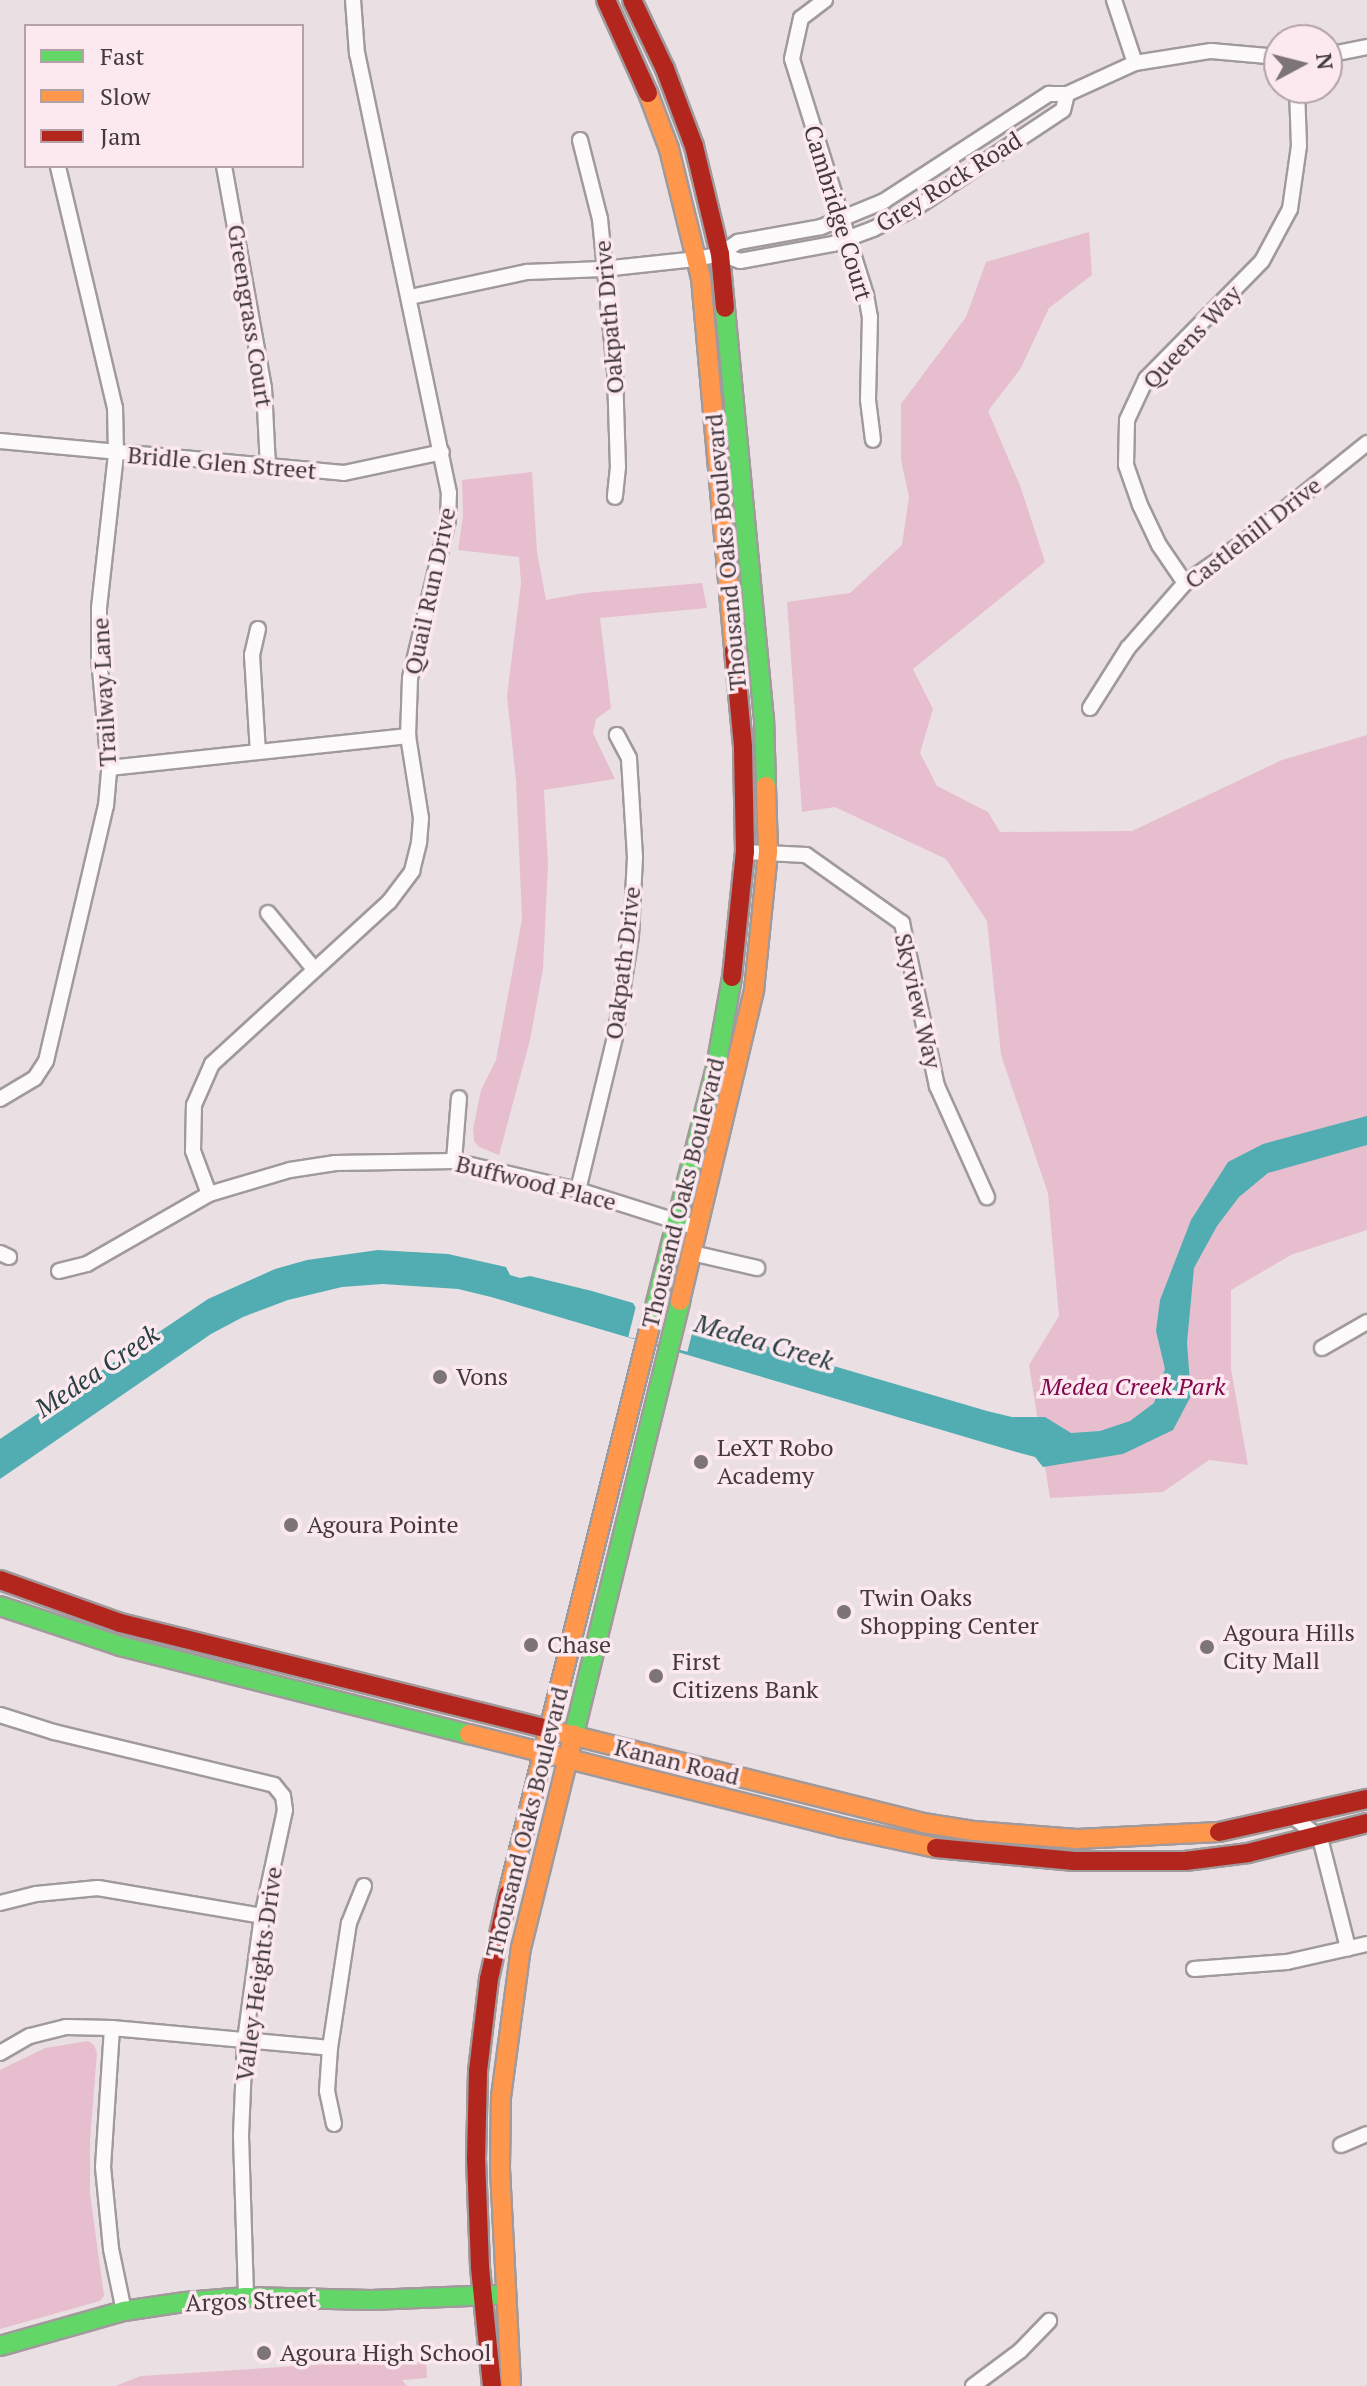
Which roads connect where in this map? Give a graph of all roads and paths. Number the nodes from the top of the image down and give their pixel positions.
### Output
1 (353, 0) edge
2 (606, 0) edge
3 (632, 0) edge
4 (825, 0) edge
5 (1114, 0) edge
6 (1367, 47) edge
7 (1343, 52) edge
8 (1263, 56) edge
9 (1135, 63) junction
10 (1067, 94) junction
11 (1298, 104) edge
12 (580, 140) dead end
13 (58, 168) edge
14 (224, 168) edge
15 (843, 219) junction
16 (851, 238) junction
17 (720, 254) junction
18 (697, 259) junction
19 (603, 269) junction
20 (410, 297) junction
21 (873, 440) dead end
22 (0, 441) edge
23 (1367, 443) edge
24 (442, 452) junction
25 (116, 454) junction
26 (268, 467) junction
27 (615, 497) dead end
28 (1185, 583) junction
29 (258, 629) dead end
30 (1090, 708) dead end
31 (617, 735) dead end
32 (408, 736) junction
33 (258, 752) junction
34 (109, 768) junction
35 (768, 851) junction
36 (745, 852) junction
37 (268, 913) dead end
38 (314, 969) junction
39 (459, 1098) dead end
40 (0, 1099) edge
41 (454, 1161) junction
42 (578, 1190) junction
43 (209, 1194) junction
44 (987, 1197) dead end
45 (677, 1222) junction
46 (698, 1228) junction
47 (692, 1253) junction
48 (757, 1268) dead end
49 (59, 1271) dead end
50 (1367, 1322) edge
51 (1322, 1348) dead end
52 (0, 1580) edge
53 (0, 1606) edge
54 (0, 1715) edge
55 (549, 1730) junction
56 (571, 1735) junction
57 (542, 1751) junction
58 (565, 1757) junction
59 (1367, 1799) edge
60 (1295, 1818) junction
61 (1367, 1823) edge
62 (1320, 1838) junction
63 (364, 1886) dead end
64 (0, 1903) edge
65 (262, 1916) junction
66 (1367, 1944) edge
67 (1348, 1948) junction
68 (1194, 1969) dead end
69 (112, 2028) junction
70 (245, 2040) junction
71 (330, 2048) junction
72 (0, 2053) edge
73 (334, 2124) dead end
74 (1367, 2134) edge
75 (1341, 2145) dead end
76 (507, 2294) junction
77 (485, 2295) junction
78 (246, 2297) junction
79 (124, 2311) junction
80 (1049, 2321) dead end
81 (0, 2346) edge
82 (492, 2386) edge
83 (511, 2386) edge
84 (973, 2386) edge

1 - 20 street, Quail Run Drive
2 - 18 main road, Thousand Oaks Boulevard
3 - 17 main road, Thousand Oaks Boulevard
4 - 15 street, Cambridge Court
5 - 9 street
6 - 7 street
8 - 9 street, Grey Rock Road
9 - 10 street, Grey Rock Road
10 - 15 street, Grey Rock Road
10 - 16 street, Grey Rock Road
11 - 28 street, Queens Way
12 - 19 street, Oakpath Drive
13 - 25 street, Trailway Lane
14 - 26 street, Greengrass Court
15 - 16 street, Cambridge Court
15 - 17 street, Grey Rock Road
16 - 17 street, Grey Rock Road
16 - 21 street, Cambridge Court
17 - 18 street, Grey Rock Road
17 - 35 main road, Thousand Oaks Boulevard
18 - 19 street, Grey Rock Road
18 - 36 main road, Thousand Oaks Boulevard
19 - 20 street, Grey Rock Road
19 - 27 street, Oakpath Drive
20 - 24 street, Quail Run Drive
22 - 25 street, Bridle Glen Street
23 - 28 street, Castlehill Drive
24 - 26 street, Bridle Glen Street
24 - 32 street, Quail Run Drive
25 - 26 street, Bridle Glen Street
25 - 34 street, Trailway Lane
28 - 30 street, Castlehill Drive
29 - 33 street
31 - 42 street, Oakpath Drive
32 - 33 street
32 - 38 street, Quail Run Drive
33 - 34 street
34 - 40 street, Trailway Lane
35 - 36 street, Skyview Way
35 - 44 street, Skyview Way
35 - 46 main road, Thousand Oaks Boulevard
36 - 45 main road, Thousand Oaks Boulevard
37 - 38 street
38 - 43 street, Quail Run Drive
39 - 41 street
41 - 42 street, Buffwood Place
41 - 43 street, Buffwood Place
42 - 45 street, Buffwood Place
43 - 49 street, Buffwood Place
45 - 46 street, Buffwood Place
45 - 55 main road, Thousand Oaks Boulevard
46 - 47 main road, Thousand Oaks Boulevard
47 - 48 street
47 - 56 main road, Thousand Oaks Boulevard
50 - 51 street
52 - 55 main road, Kanan Road
53 - 57 main road, Kanan Road
54 - 65 street, Valley Heights Drive
55 - 56 main road, Kanan Road
55 - 57 main road, Thousand Oaks Boulevard
56 - 58 main road, Thousand Oaks Boulevard
56 - 60 main road, Kanan Road
57 - 58 main road, Kanan Road
57 - 77 main road, Thousand Oaks Boulevard
58 - 62 main road, Kanan Road
58 - 76 main road, Thousand Oaks Boulevard
59 - 60 main road, Kanan Road
60 - 62 street
61 - 62 main road, Kanan Road
62 - 67 street
63 - 71 street
64 - 65 street
65 - 70 street, Valley Heights Drive
66 - 67 street
67 - 68 street
69 - 70 street
69 - 72 street
69 - 79 street
70 - 71 street
70 - 78 street, Valley Heights Drive
71 - 73 street
74 - 75 street
76 - 77 main road, Argos Street
76 - 83 main road, Thousand Oaks Boulevard
77 - 78 main road, Argos Street
77 - 82 main road, Thousand Oaks Boulevard
78 - 79 main road, Argos Street
79 - 81 main road, Argos Street
80 - 84 street

